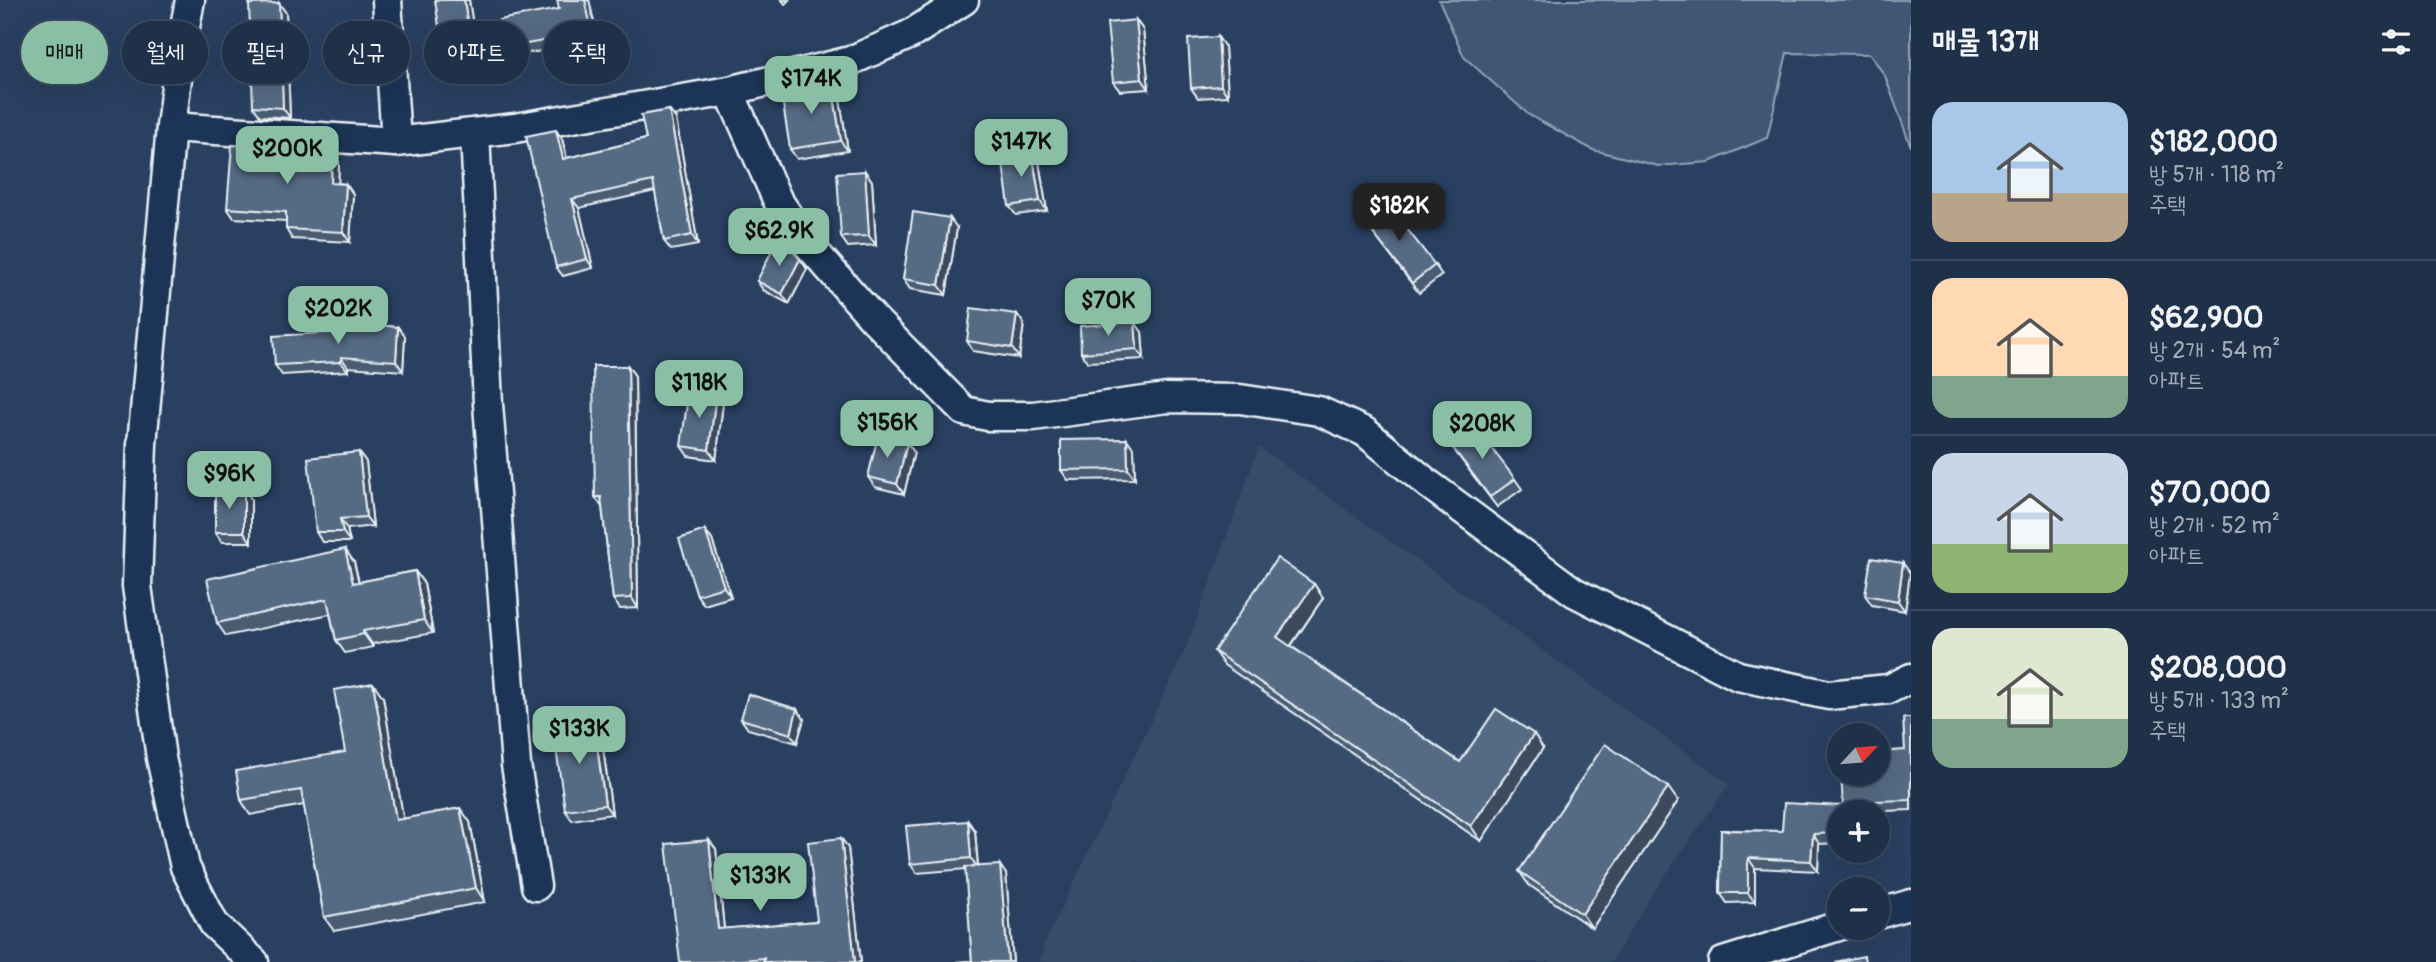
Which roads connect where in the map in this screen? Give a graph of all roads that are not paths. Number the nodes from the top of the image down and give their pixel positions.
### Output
1 (190, 0) edge
2 (387, 0) edge
3 (964, 0) edge
4 (729, 91) junction
5 (171, 127) junction
6 (475, 133) junction
7 (396, 142) junction
8 (1911, 678) edge
9 (536, 886) dead end
10 (1911, 904) edge
11 (1890, 910) edge
12 (1827, 930) edge
13 (254, 962) edge
14 (1723, 962) edge

1 - 5 street
2 - 7 street
3 - 4 street
4 - 6 street
4 - 8 street
5 - 7 street
5 - 13 street
6 - 7 street
6 - 9 street
10 - 11 street
12 - 14 street

